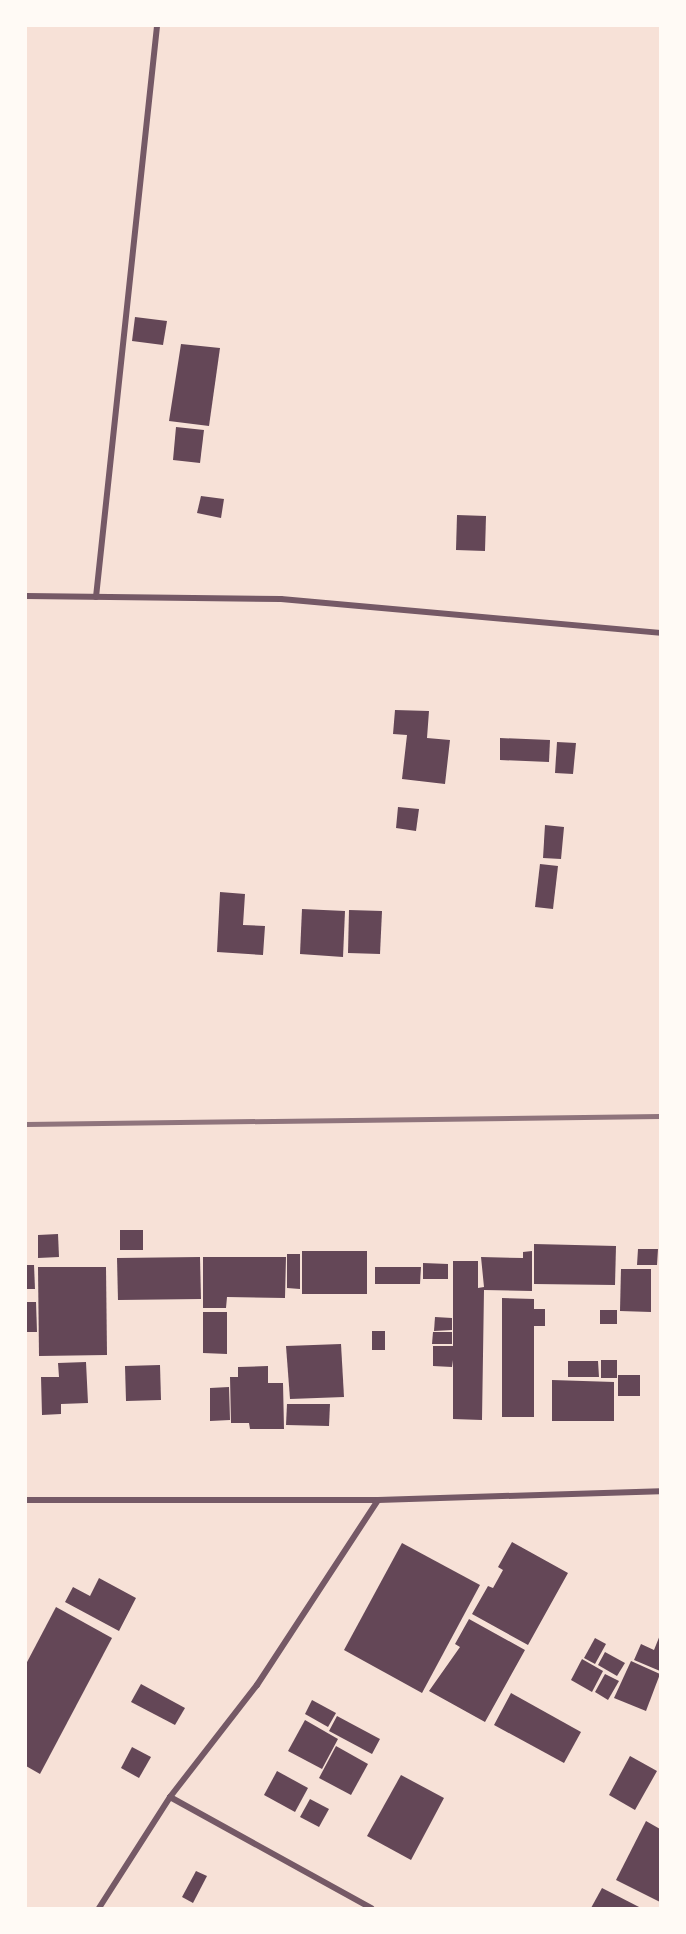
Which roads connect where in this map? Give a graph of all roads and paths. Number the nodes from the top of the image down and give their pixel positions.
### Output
1 (157, 26) edge
2 (26, 596) edge
3 (96, 597) junction
4 (660, 633) edge
5 (660, 1491) edge
6 (26, 1500) edge
7 (378, 1500) junction
8 (170, 1797) junction
9 (99, 1908) edge
10 (371, 1908) edge

1 - 3 street
2 - 3 street
3 - 4 street
5 - 7 street
6 - 7 street
7 - 8 street
8 - 9 street
8 - 10 street

